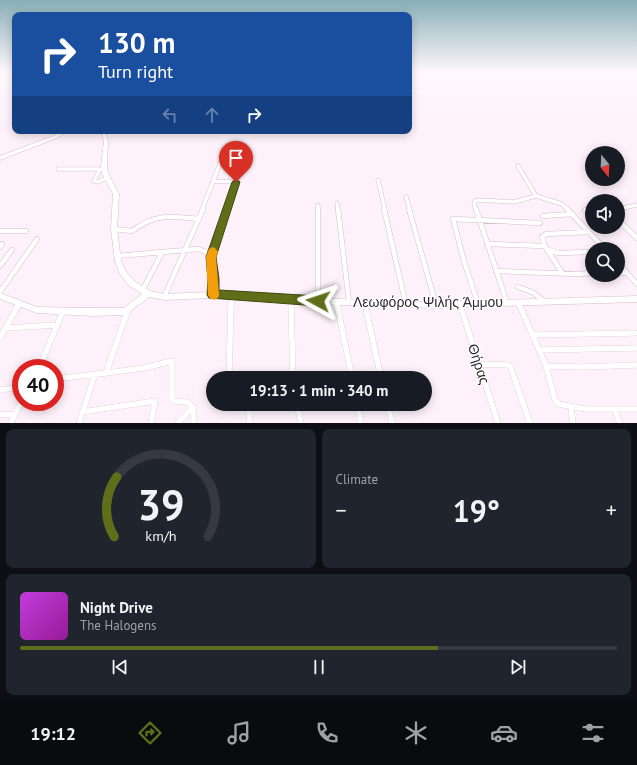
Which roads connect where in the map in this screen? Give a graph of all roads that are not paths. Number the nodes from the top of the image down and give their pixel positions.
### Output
1 (61, 134) edge
2 (104, 134) edge
3 (0, 158) edge
4 (220, 163) dead end
5 (518, 166) dead end
6 (58, 169) dead end
7 (102, 169) junction
8 (240, 171) dead end
9 (107, 178) junction
10 (378, 180) dead end
11 (213, 181) junction
12 (236, 182) junction
13 (536, 196) junction
14 (406, 197) dead end
15 (337, 203) dead end
16 (318, 205) dead end
17 (636, 206) edge
18 (625, 208) edge
19 (572, 214) junction
20 (543, 216) dead end
21 (199, 219) junction
22 (479, 221) junction
23 (540, 223) dead end
24 (625, 227) edge
25 (114, 229) junction
26 (585, 229) edge
27 (0, 231) edge
28 (26, 232) dead end
29 (585, 232) edge
30 (590, 234) edge
31 (637, 238) edge
32 (37, 239) dead end
33 (598, 242) edge
34 (487, 244) junction
35 (546, 248) junction
36 (12, 250) dead end
37 (185, 251) junction
38 (585, 252) edge
39 (162, 253) junction
40 (117, 256) junction
41 (211, 257) junction
42 (0, 266) edge
43 (496, 271) junction
44 (562, 273) junction
45 (627, 273) edge
46 (585, 274) edge
47 (637, 284) edge
48 (518, 287) dead end
49 (0, 292) edge
50 (145, 293) junction
51 (234, 294) junction
52 (213, 295) junction
53 (0, 296) edge
54 (164, 297) junction
55 (291, 299) junction
56 (637, 299) edge
57 (318, 301) junction
58 (544, 301) junction
59 (337, 302) junction
60 (349, 302) junction
61 (518, 302) junction
62 (19, 303) junction
63 (365, 303) junction
64 (507, 303) junction
65 (478, 304) junction
66 (406, 305) junction
67 (436, 305) junction
68 (460, 305) junction
69 (128, 309) junction
70 (63, 311) junction
71 (57, 325) junction
72 (5, 328) junction
73 (635, 333) dead end
74 (532, 335) junction
75 (0, 338) edge
76 (637, 348) edge
77 (539, 350) junction
78 (42, 359) edge
79 (479, 364) junction
80 (637, 364) edge
81 (546, 366) junction
82 (229, 371) edge
83 (293, 371) edge
84 (351, 371) edge
85 (380, 371) edge
86 (106, 373) junction
87 (95, 374) junction
88 (64, 378) edge
89 (12, 388) edge
90 (0, 390) edge
91 (193, 407) junction
92 (571, 407) junction
93 (614, 409) junction
94 (637, 409) edge
95 (16, 411) edge
96 (249, 411) edge
97 (298, 411) edge
98 (358, 411) edge
99 (389, 411) edge
100 (82, 412) junction
101 (15, 414) junction
102 (0, 415) edge
103 (11, 423) edge
104 (79, 423) edge
105 (151, 423) edge
106 (178, 423) edge
107 (194, 423) edge
108 (250, 423) edge
109 (301, 423) edge
110 (361, 423) edge
111 (392, 423) edge
112 (498, 423) edge
113 (530, 423) edge
114 (573, 423) edge
115 (620, 423) edge

1 - 3 street
2 - 7 street
4 - 11 street
5 - 13 street
6 - 7 street
7 - 9 street
7 - 9 street
8 - 12 street
9 - 25 street
10 - 66 street
11 - 12 street
11 - 21 street
12 - 41 street
13 - 19 street
13 - 22 street
14 - 67 street
15 - 60 street
16 - 57 street
17 - 18 street
19 - 20 street
19 - 26 street
21 - 25 street
21 - 37 street
22 - 23 street
22 - 34 street
22 - 65 street
24 - 31 street
25 - 40 street
27 - 28 street
29 - 35 street
30 - 33 street
32 - 49 street
34 - 35 street
34 - 43 street
35 - 38 street
35 - 44 street
36 - 42 street
37 - 39 street
37 - 41 street
37 - 54 street
39 - 40 street
39 - 50 street
40 - 50 street
41 - 52 street
43 - 44 street
43 - 64 street
44 - 46 street
45 - 47 street
48 - 58 street
50 - 54 street, Λεωφόρος Ψιλής Άμμου
50 - 69 street
51 - 52 street, Λεωφόρος Ψιλής Άμμου
51 - 55 street, Λεωφόρος Ψιλής Άμμου
51 - 82 street
52 - 54 street, Λεωφόρος Ψιλής Άμμου
53 - 62 street
55 - 57 street, Λεωφόρος Ψιλής Άμμου
55 - 83 street
56 - 58 street, Λεωφόρος Ψιλής Άμμου
57 - 59 street, Λεωφόρος Ψιλής Άμμου
58 - 61 street, Λεωφόρος Ψιλής Άμμου
59 - 60 street, Λεωφόρος Ψιλής Άμμου
59 - 84 street
60 - 63 street, Λεωφόρος Ψιλής Άμμου
61 - 64 street, Λεωφόρος Ψιλής Άμμου
61 - 74 street
62 - 70 street
62 - 72 street
63 - 66 street, Λεωφόρος Ψιλής Άμμου
63 - 85 street
64 - 65 street, Λεωφόρος Ψιλής Άμμου
65 - 68 street, Λεωφόρος Ψιλής Άμμου
66 - 67 street, Λεωφόρος Ψιλής Άμμου
67 - 68 street, Λεωφόρος Ψιλής Άμμου
68 - 79 street, Θήρας
69 - 70 street
69 - 86 street
70 - 71 street
71 - 72 street
71 - 78 street
72 - 75 street
73 - 74 street
74 - 77 street
76 - 77 street
77 - 81 street
79 - 112 street, Θήρας
79 - 113 street
80 - 81 street
81 - 92 street
86 - 87 street
86 - 91 street
87 - 88 street
87 - 100 street
89 - 90 street
91 - 106 street
91 - 107 street
92 - 93 street
92 - 114 street
93 - 94 street
93 - 115 street
95 - 101 street
96 - 108 street
97 - 109 street
98 - 110 street
99 - 111 street
100 - 104 street
100 - 105 street
101 - 102 street
101 - 103 street

